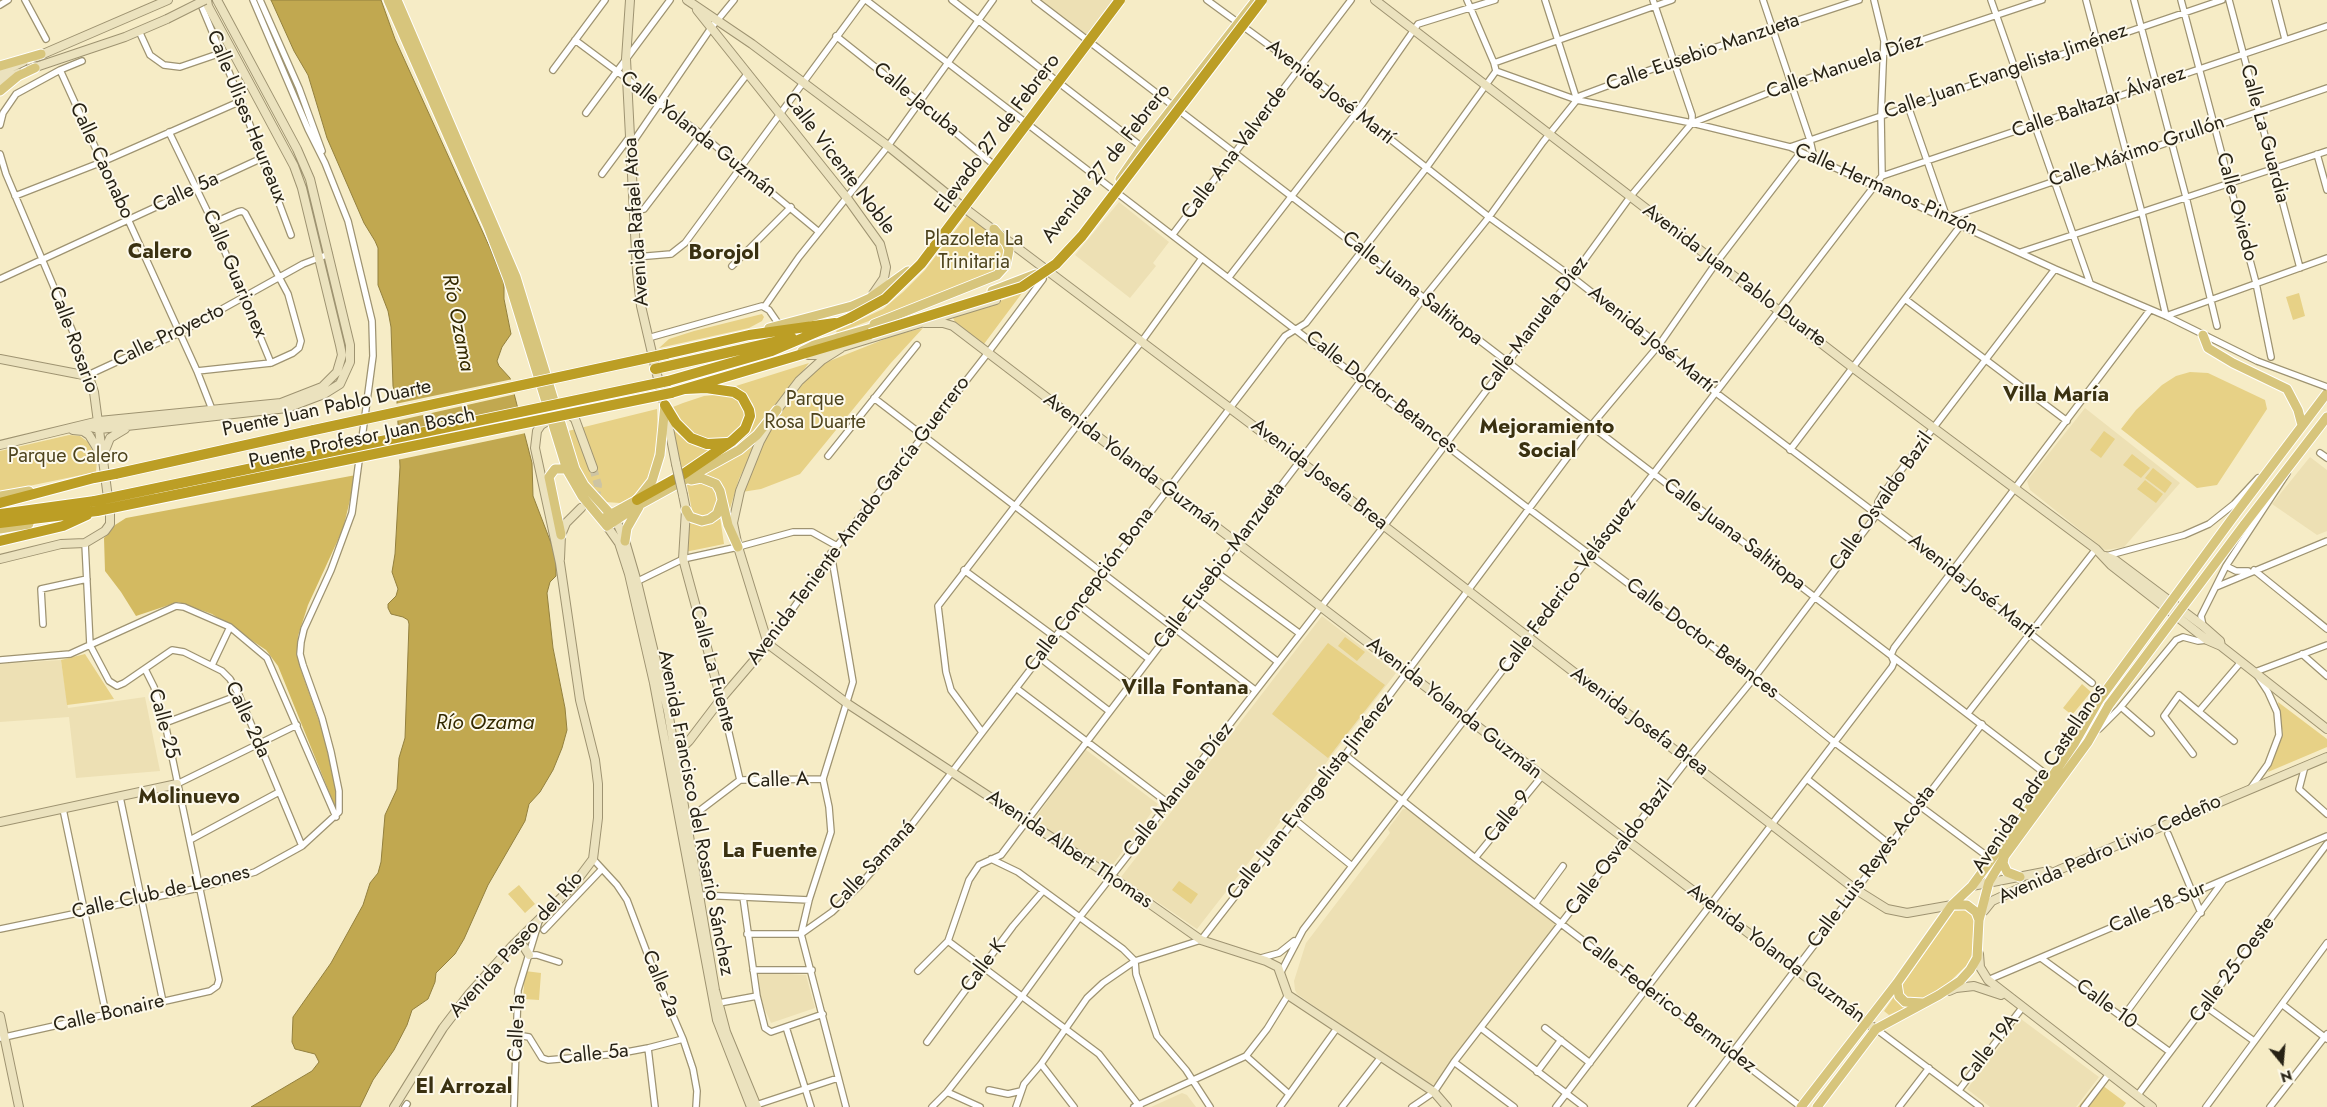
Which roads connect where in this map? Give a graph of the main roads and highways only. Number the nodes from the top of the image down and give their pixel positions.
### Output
1 (168, 0) edge
2 (206, 0) edge
3 (218, 0) edge
4 (388, 0) edge
5 (397, 0) edge
6 (630, 0) edge
7 (687, 0) edge
8 (1119, 0) edge
9 (1256, 0) edge
10 (1262, 0) edge
11 (1375, 0) edge
12 (694, 6) junction
13 (41, 54) junction
14 (0, 66) edge
15 (35, 68) junction
16 (0, 73) edge
17 (0, 81) edge
18 (0, 91) edge
19 (963, 207) junction
20 (994, 229) junction
21 (1048, 270) junction
22 (512, 278) junction
23 (870, 298) junction
24 (846, 321) junction
25 (924, 323) junction
26 (827, 330) junction
27 (749, 335) junction
28 (2203, 335) road end
29 (856, 338) junction
30 (839, 343) junction
31 (796, 355) junction
32 (0, 359) edge
33 (655, 368) junction
34 (685, 389) junction
35 (2327, 393) edge
36 (556, 405) junction
37 (665, 405) junction
38 (546, 407) junction
39 (777, 410) junction
40 (214, 413) junction
41 (560, 417) junction
42 (2327, 417) edge
43 (550, 420) junction
44 (99, 425) junction
45 (139, 425) junction
46 (2302, 425) junction
47 (66, 429) junction
48 (732, 441) junction
49 (0, 445) edge
50 (102, 457) junction
51 (592, 468) tunnel mouth
52 (571, 470) junction
53 (683, 481) junction
54 (58, 486) junction
55 (0, 496) edge
56 (722, 500) junction
57 (639, 502) junction
58 (0, 503) edge
59 (94, 508) junction
60 (581, 508) dead end
61 (686, 510) junction
62 (0, 514) edge
63 (61, 517) junction
64 (609, 520) junction
65 (0, 522) edge
66 (0, 529) edge
67 (561, 535) junction
68 (0, 541) edge
69 (625, 541) junction
70 (738, 547) junction
71 (2104, 556) junction
72 (0, 559) edge
73 (683, 559) joint
74 (560, 563) junction
75 (634, 583) junction
76 (768, 644) junction
77 (2221, 646) junction
78 (721, 699) junction
79 (2327, 729) edge
80 (671, 752) junction
81 (2327, 757) edge
82 (178, 784) road end
83 (0, 822) edge
84 (2006, 854) junction
85 (2061, 869) junction
86 (2020, 877) junction
87 (1989, 882) junction
88 (1972, 886) junction
89 (1952, 905) junction
90 (1979, 920) junction
91 (514, 944) junction
92 (1978, 948) junction
93 (529, 955) road end
94 (1897, 984) junction
95 (1939, 995) junction
96 (2010, 998) junction
97 (1926, 1002) junction
98 (0, 1016) edge
99 (1865, 1022) junction
100 (1876, 1029) junction
101 (2, 1038) edge
102 (755, 1106) edge
103 (19, 1107) edge
104 (394, 1107) edge
105 (1447, 1107) edge
106 (1801, 1107) edge
107 (1818, 1107) edge
108 (2152, 1107) edge

1 - 13 main road
2 - 15 main road, bridge
2 - 40 main road
3 - 40 main road
4 - 22 main road
5 - 22 main road
6 - 33 main road, Avenida Rafael Atoa
7 - 12 main road
8 - 19 main road
8 - 24 highway, Elevado 27 de Febrero, bridge
9 - 21 main road, Avenida 27 de Febrero
10 - 29 highway, bridge
11 - 71 main road, Avenida Juan Pablo Duarte
12 - 19 main road, Avenida Josefa Brea
12 - 23 main road, Calle Vicente Noble
13 - 14 main road
13 - 16 main road
15 - 17 main road
15 - 18 main road
19 - 20 main road, Avenida Josefa Brea
19 - 23 main road
20 - 21 main road, Avenida Josefa Brea
20 - 30 main road
21 - 25 main road
21 - 30 main road, Avenida 27 de Febrero
21 - 89 main road, Avenida Josefa Brea
22 - 36 main road
22 - 38 main road
23 - 27 main road
24 - 26 highway, Elevado 27 de Febrero
24 - 27 highway, Puente Juan Pablo Duarte
25 - 30 main road
25 - 99 main road, Avenida Yolanda Guzmán
26 - 33 highway
26 - 59 highway, Puente Profesor Juan Bosch, bridge
27 - 54 highway, Puente Juan Pablo Duarte, bridge
28 - 46 main road
29 - 30 highway
29 - 31 highway
30 - 31 main road
30 - 39 main road
31 - 34 highway, Puente Profesor Juan Bosch
32 - 44 main road, Calle Rosario
33 - 37 main road, Avenida Rafael Atoa
34 - 48 highway
34 - 59 highway, Puente Profesor Juan Bosch, bridge
35 - 46 main road, Avenida Padre Castellanos
36 - 38 main road
36 - 41 main road
36 - 51 main road
37 - 48 highway
37 - 57 main road
37 - 61 main road, Avenida Rafael Atoa, bridge
38 - 43 main road
39 - 53 main road
39 - 70 main road
40 - 44 main road
40 - 45 main road
41 - 43 main road
41 - 52 main road
42 - 84 main road, Avenida Padre Castellanos, bridge
43 - 52 main road
43 - 74 main road, Avenida Paseo del Río
44 - 45 main road
44 - 47 main road
44 - 50 main road, Calle Rosario
45 - 50 main road
46 - 88 main road, Avenida Padre Castellanos, bridge
47 - 49 main road
47 - 50 main road
48 - 57 highway
50 - 72 main road, Calle Rosario
52 - 64 main road
52 - 67 main road
53 - 56 main road
53 - 57 main road
54 - 55 main road
54 - 58 highway, Puente Juan Pablo Duarte
56 - 61 main road
56 - 70 main road
57 - 64 main road
57 - 69 main road
59 - 62 highway
59 - 63 highway, Puente Profesor Juan Bosch
59 - 68 highway
60 - 67 main road
61 - 73 main road, Avenida Rafael Atoa
63 - 65 highway, Puente Profesor Juan Bosch
63 - 66 main road
64 - 69 main road, Avenida Francisco del Rosario Sánchez
64 - 75 main road, Avenida Francisco del Rosario Sánchez
67 - 74 main road, Avenida Paseo del Río
69 - 75 main road, Avenida Francisco del Rosario Sánchez
70 - 76 main road
71 - 77 main road
71 - 77 main road
73 - 78 main road, Calle La Fuente
74 - 91 main road, Avenida Paseo del Río
75 - 80 main road, Avenida Francisco del Rosario Sánchez
76 - 78 main road, Avenida Teniente Amado García Guerrero
76 - 105 main road, Avenida Albert Thomas
77 - 79 main road
78 - 80 main road, Avenida Teniente Amado García Guerrero
80 - 102 main road, Avenida Francisco del Rosario Sánchez
80 - 102 main road, Avenida Francisco del Rosario Sánchez
81 - 85 main road, Avenida Pedro Livio Cedeño
82 - 83 main road
84 - 86 main road
84 - 87 main road, Avenida Padre Castellanos
85 - 86 main road
85 - 90 main road, Avenida Pedro Livio Cedeño
86 - 87 main road
87 - 88 main road
87 - 90 main road, Avenida Padre Castellanos
88 - 89 main road, Avenida Padre Castellanos
89 - 90 main road
89 - 94 main road, Avenida Padre Castellanos
90 - 92 main road, Avenida Padre Castellanos
91 - 93 main road
91 - 104 main road, Avenida Paseo del Río
92 - 95 main road, Avenida Padre Castellanos
92 - 96 main road
94 - 97 main road
94 - 99 main road, Avenida Padre Castellanos
95 - 96 main road
95 - 97 main road, Avenida Padre Castellanos
96 - 108 main road
97 - 100 main road, Avenida Padre Castellanos
98 - 101 main road
99 - 100 main road, Avenida Yolanda Guzmán
99 - 106 main road, Avenida Padre Castellanos
100 - 107 main road, Avenida Padre Castellanos
101 - 103 main road

